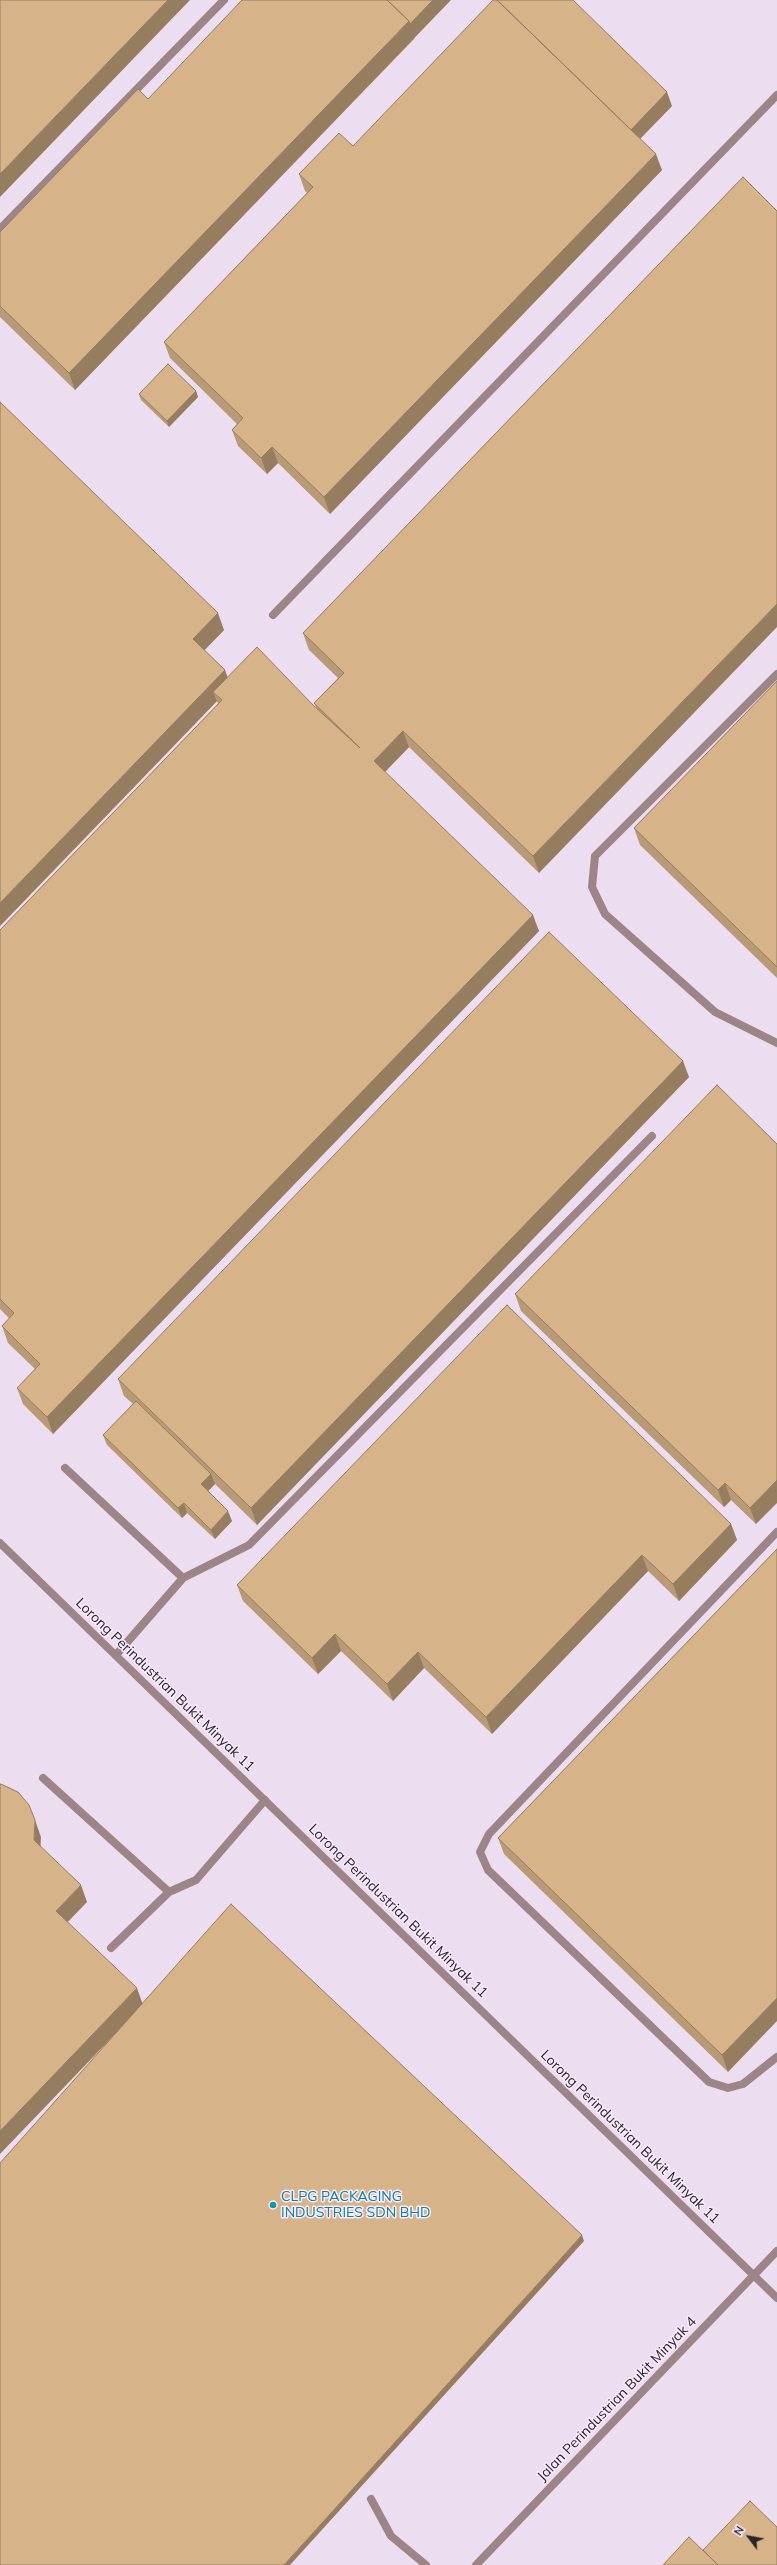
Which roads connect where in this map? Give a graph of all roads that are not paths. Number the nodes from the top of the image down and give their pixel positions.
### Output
1 (224, 0) edge
2 (777, 95) edge
3 (2, 228) edge
4 (274, 615) dead end
5 (777, 674) edge
6 (777, 1043) edge
7 (652, 1136) dead end
8 (65, 1468) dead end
9 (777, 1532) edge
10 (0, 1543) edge
11 (183, 1578) junction
12 (116, 1655) junction
13 (43, 1778) dead end
14 (265, 1800) junction
15 (169, 1892) junction
16 (111, 1948) dead end
17 (777, 2056) edge
18 (777, 2251) edge
19 (754, 2275) junction
20 (777, 2298) edge
21 (371, 2499) dead end
22 (426, 2565) edge
23 (476, 2565) edge

1 - 3 street
2 - 4 street
5 - 6 street
7 - 11 street
8 - 11 street
9 - 17 street
10 - 12 street, Lorong Perindustrian Bukit Minyak 11
11 - 12 street
12 - 14 street, Lorong Perindustrian Bukit Minyak 11
13 - 15 street
14 - 15 street
14 - 19 street, Lorong Perindustrian Bukit Minyak 11
15 - 16 street
18 - 19 street, Jalan Perindustrian Bukit Minyak 4
19 - 20 street, Lorong Perindustrian Bukit Minyak 11
19 - 23 street, Jalan Perindustrian Bukit Minyak 4
21 - 22 street

